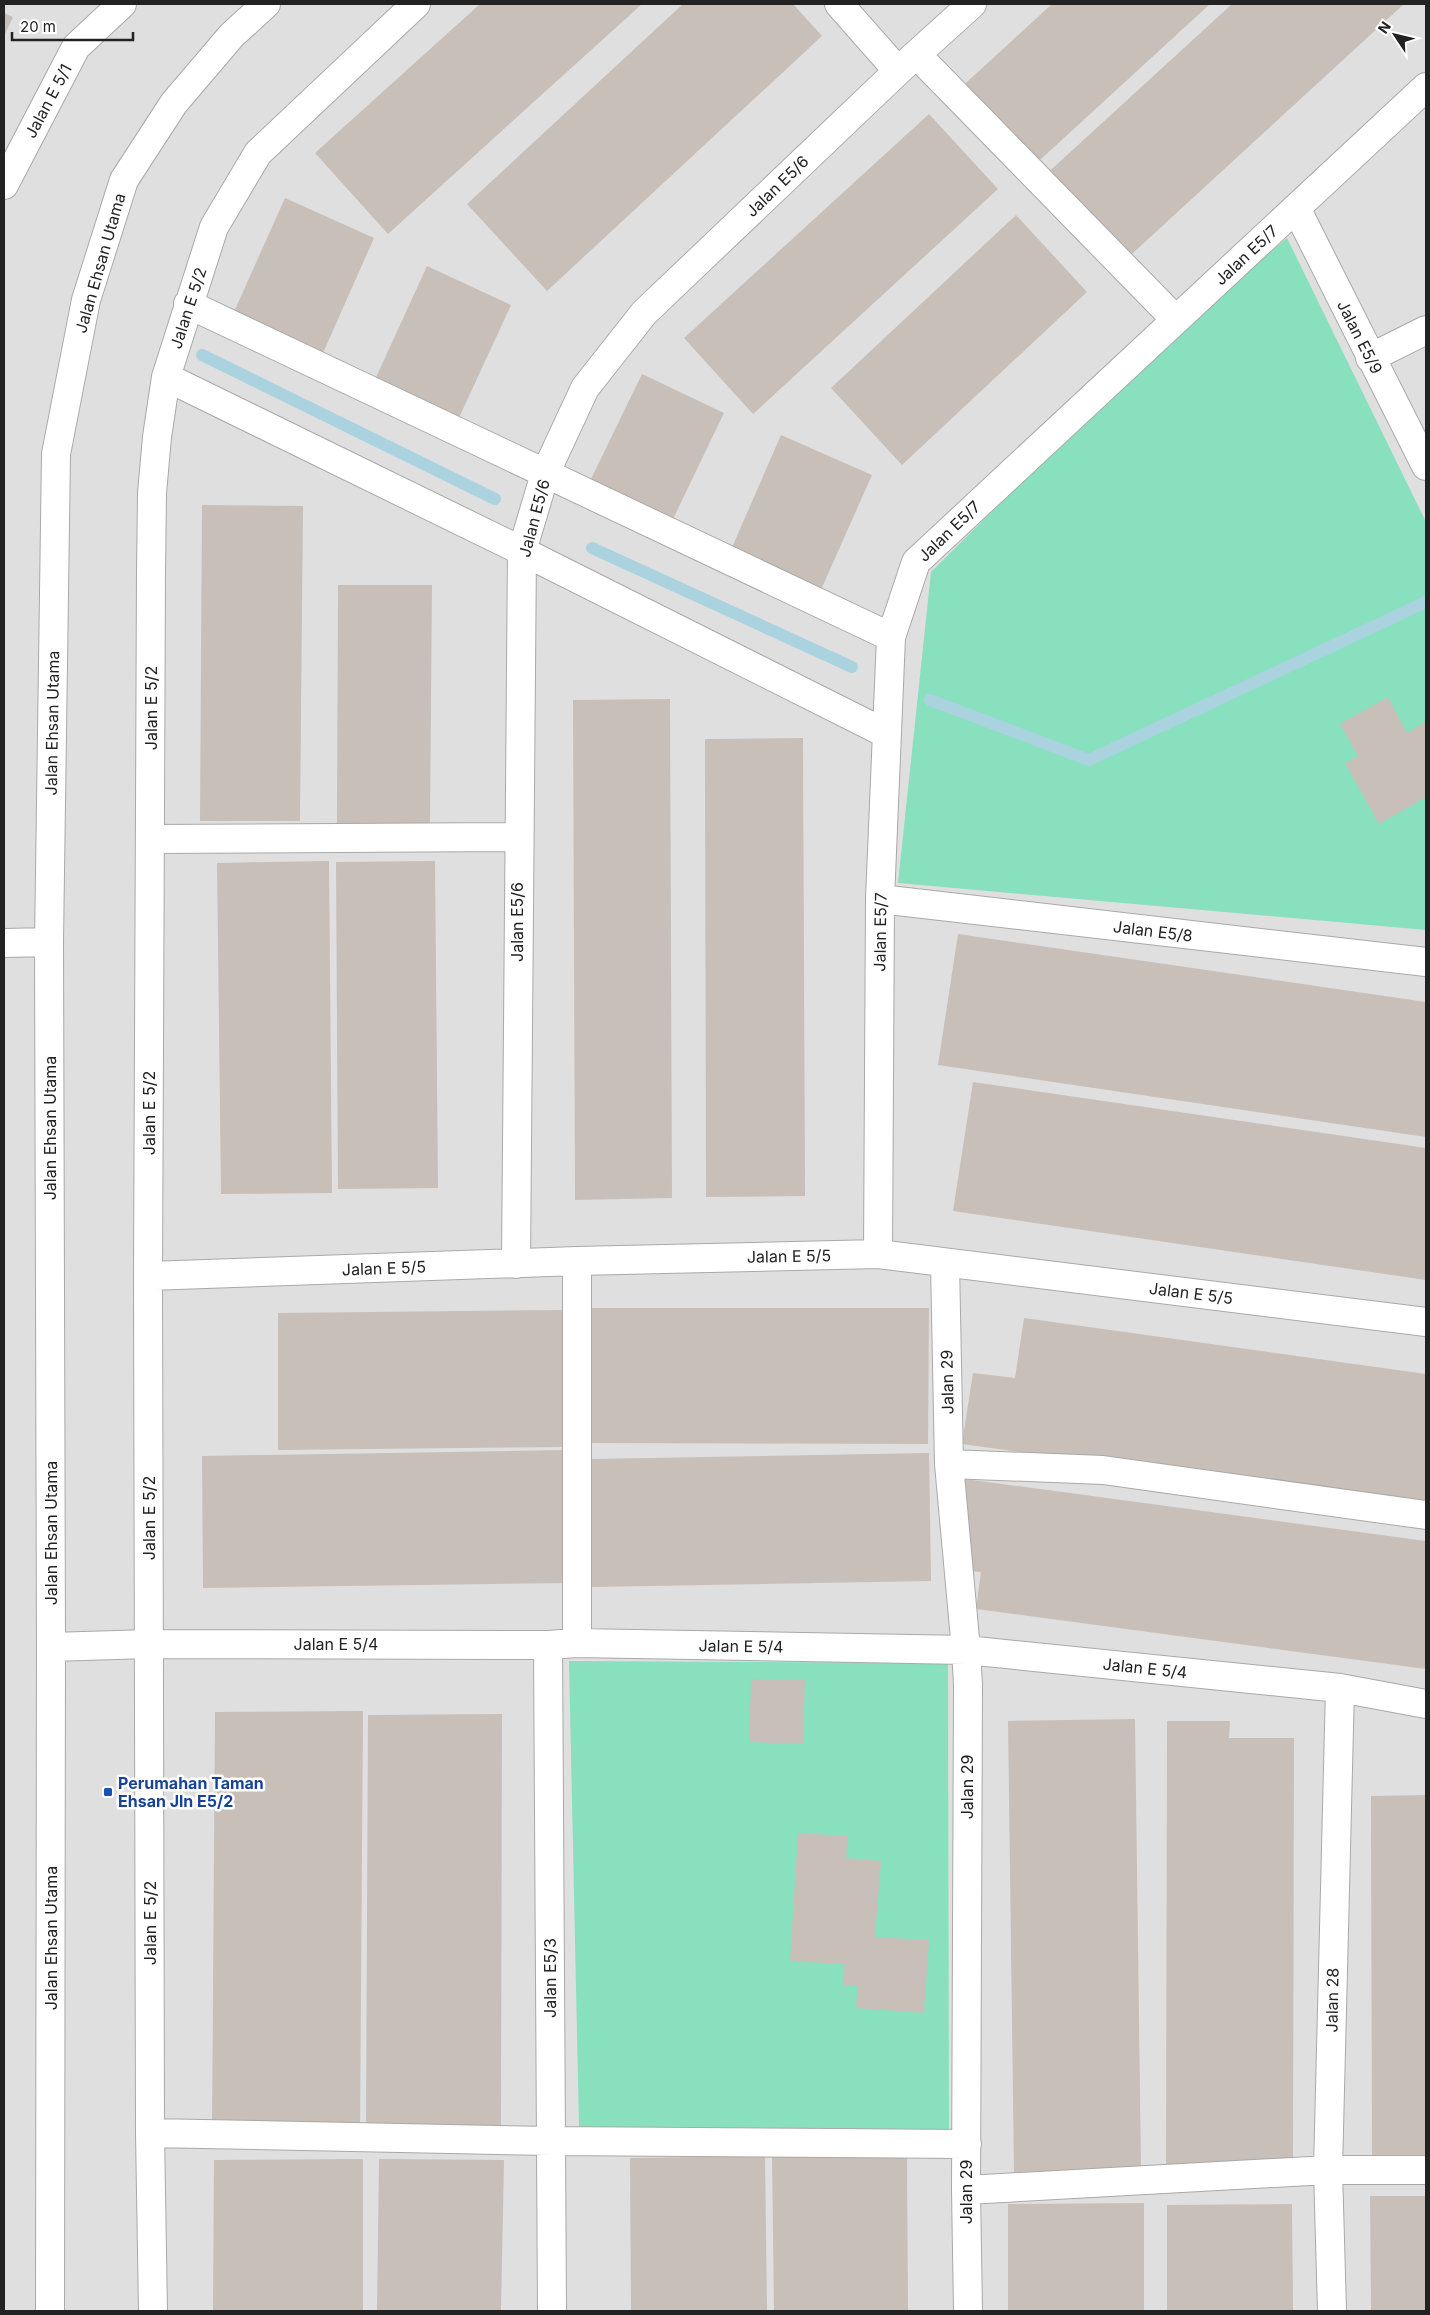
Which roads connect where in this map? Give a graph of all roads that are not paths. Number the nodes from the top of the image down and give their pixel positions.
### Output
1 (122, 4) edge
2 (266, 4) edge
3 (416, 4) edge
4 (839, 4) edge
5 (972, 4) edge
6 (907, 63) junction
7 (1426, 88) edge
8 (4, 185) edge
9 (1296, 208) junction
10 (188, 304) junction
11 (1176, 320) junction
12 (1426, 330) edge
13 (1370, 358) junction
14 (166, 377) junction
15 (1426, 466) edge
16 (545, 474) junction
17 (522, 551) junction
18 (891, 637) junction
19 (887, 734) junction
20 (518, 837) junction
21 (151, 839) junction
22 (880, 899) junction
23 (50, 942) junction
24 (4, 943) edge
25 (1426, 962) edge
26 (878, 1254) junction
27 (577, 1261) junction
28 (945, 1263) junction
29 (516, 1264) junction
30 (148, 1276) junction
31 (1426, 1322) edge
32 (948, 1464) junction
33 (1426, 1515) edge
34 (577, 1643) junction
35 (149, 1644) junction
36 (548, 1645) junction
37 (52, 1647) junction
38 (966, 1650) junction
39 (1340, 1688) junction
40 (1426, 1704) edge
41 (150, 2133) junction
42 (551, 2141) junction
43 (966, 2144) junction
44 (1328, 2170) junction
45 (1426, 2170) edge
46 (966, 2190) junction
47 (50, 2311) edge
48 (153, 2311) edge
49 (552, 2311) edge
50 (968, 2311) edge
51 (1332, 2311) edge

1 - 8 street, Jalan E 5/1
2 - 23 street, Jalan Ehsan Utama
3 - 10 street, Jalan E 5/2
4 - 6 street
5 - 6 street, Jalan E5/6
6 - 11 street
6 - 16 street, Jalan E5/6
7 - 9 street, Jalan E5/7
9 - 11 street, Jalan E5/7
9 - 13 street, Jalan E5/9
10 - 14 street, Jalan E 5/2
10 - 16 street
11 - 18 street, Jalan E5/7
12 - 13 street
13 - 15 street, Jalan E5/9
14 - 17 street
14 - 21 street, Jalan E 5/2
16 - 17 street, Jalan E5/6
16 - 18 street
17 - 19 street
17 - 20 street, Jalan E5/6
18 - 19 street, Jalan E5/7
19 - 22 street, Jalan E5/7
20 - 21 street
20 - 29 street, Jalan E5/6
21 - 30 street, Jalan E 5/2
22 - 25 street, Jalan E5/8
22 - 26 street, Jalan E5/7
23 - 24 street
23 - 37 street, Jalan Ehsan Utama
26 - 27 street, Jalan E 5/5
26 - 28 street, Jalan E 5/5
27 - 29 street, Jalan E 5/5
27 - 34 street
28 - 31 street, Jalan E 5/5
28 - 32 street, Jalan 29
29 - 30 street, Jalan E 5/5
30 - 35 street, Jalan E 5/2
32 - 33 street
32 - 38 street, Jalan 29
34 - 36 street, Jalan E 5/4
34 - 38 street, Jalan E 5/4
35 - 36 street, Jalan E 5/4
35 - 37 street, Jalan E 5/4
35 - 41 street, Jalan E 5/2
36 - 42 street, Jalan E5/3
37 - 47 street, Jalan Ehsan Utama
38 - 39 street, Jalan E 5/4
38 - 43 street, Jalan 29
39 - 40 street, Jalan E 5/4
39 - 44 street, Jalan 28
41 - 42 street
41 - 48 street, Jalan E 5/2
42 - 43 street
42 - 49 street, Jalan E5/3
43 - 46 street, Jalan 29
44 - 45 street
44 - 46 street
44 - 51 street, Jalan 28
46 - 50 street, Jalan 29

